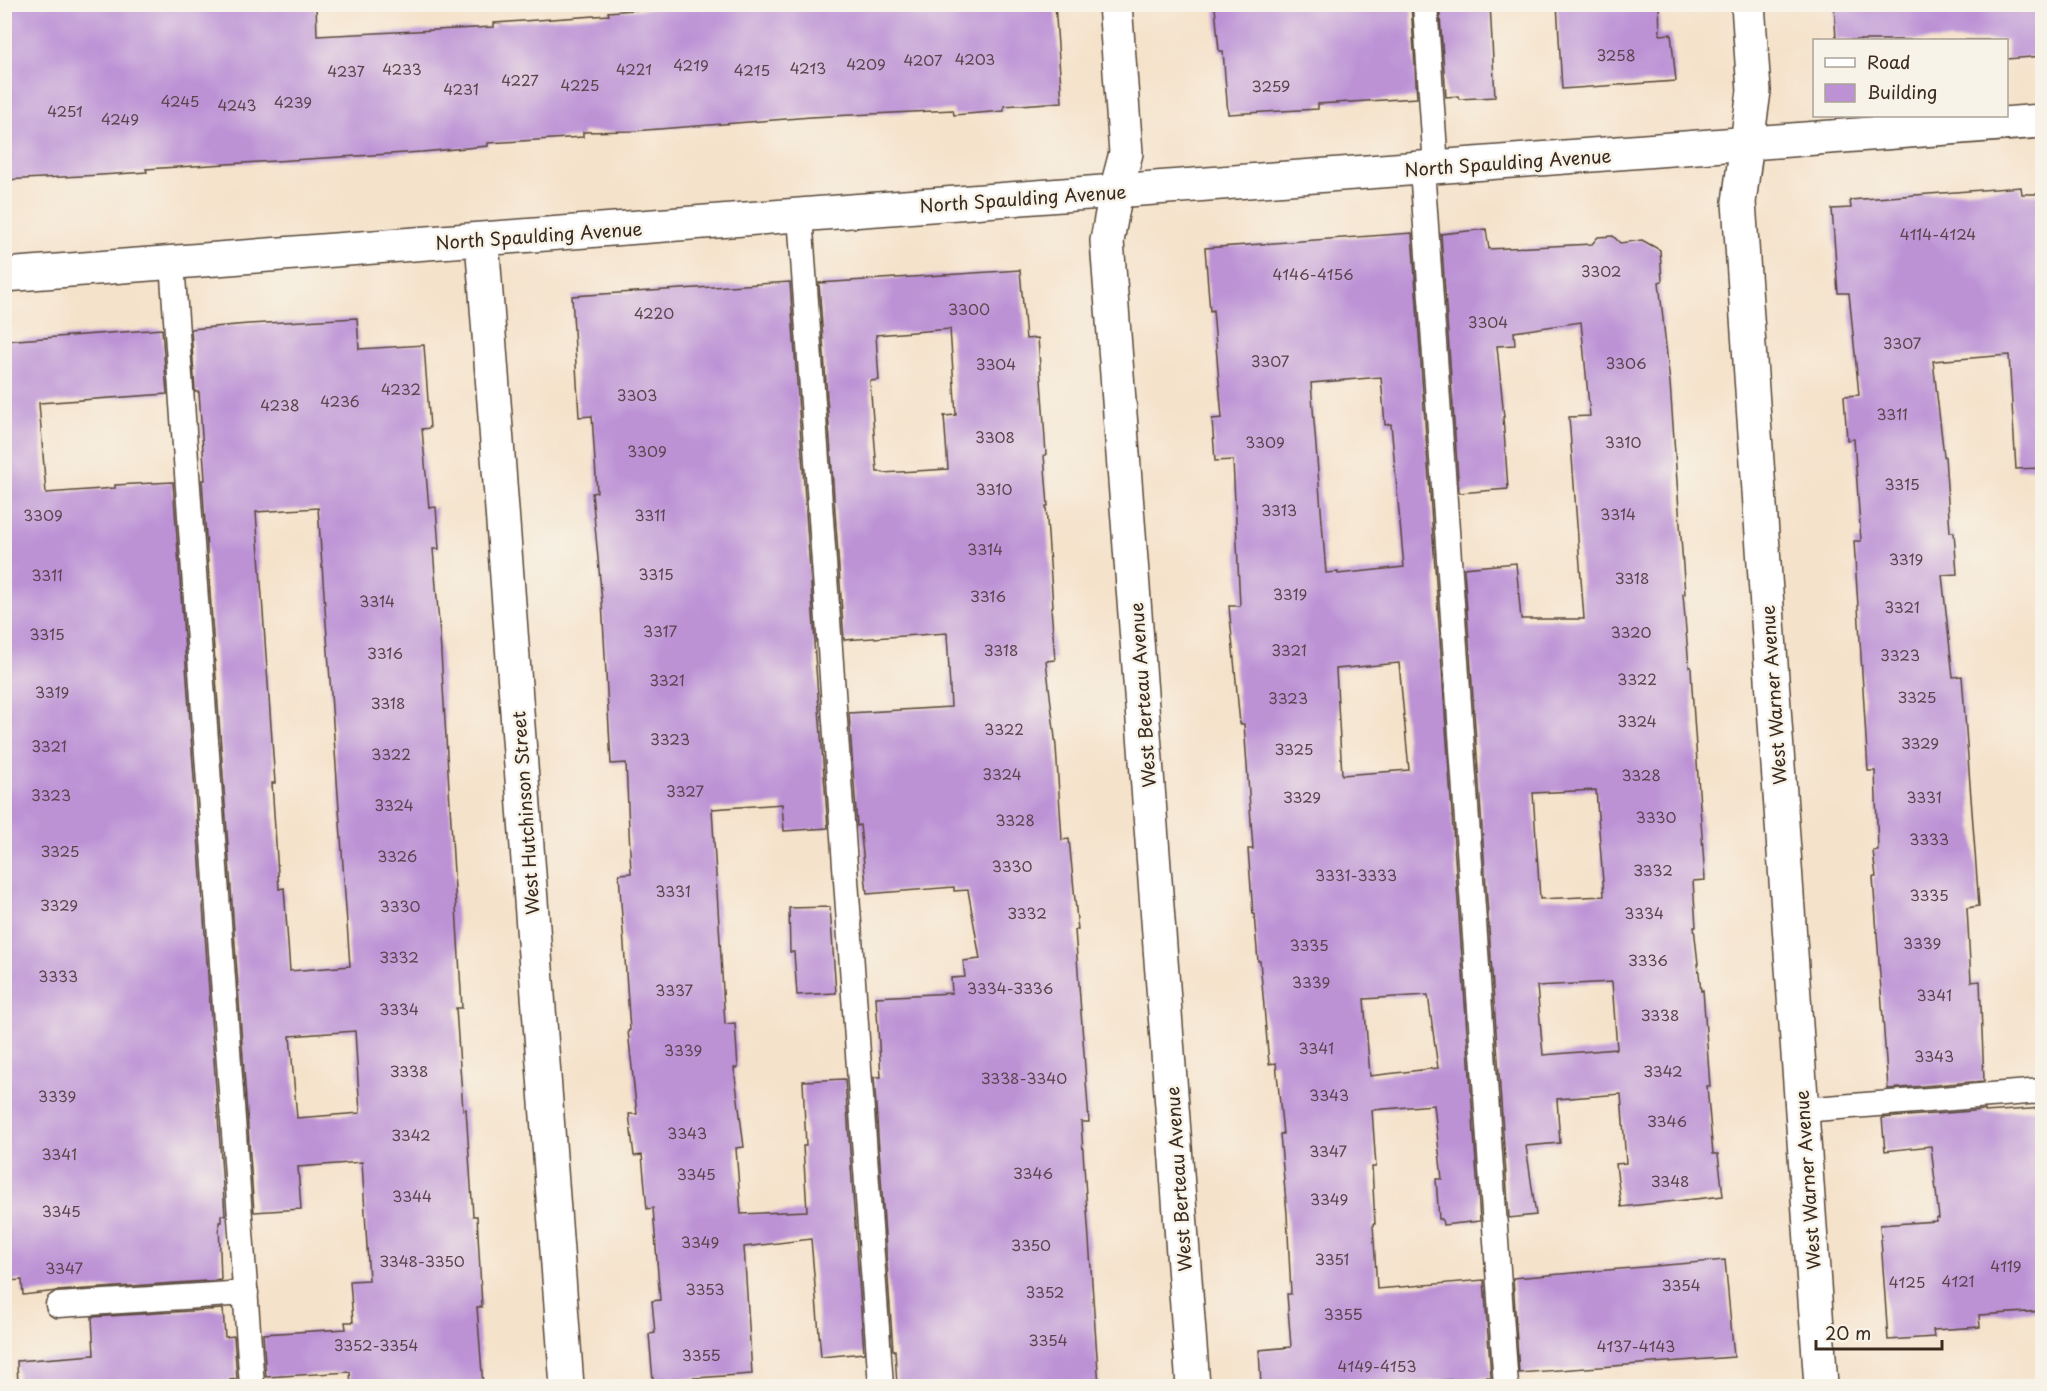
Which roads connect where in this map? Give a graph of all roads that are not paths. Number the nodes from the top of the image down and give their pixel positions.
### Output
1 (1115, 4) edge
2 (1425, 4) edge
3 (1748, 4) edge
4 (2043, 121) edge
5 (1748, 144) junction
6 (1429, 168) junction
7 (1116, 191) junction
8 (800, 215) junction
9 (482, 240) junction
10 (172, 262) junction
11 (4, 275) edge
12 (2043, 1091) edge
13 (1802, 1110) junction
14 (246, 1293) junction
15 (58, 1305) dead end
16 (252, 1386) edge
17 (567, 1386) edge
18 (881, 1386) edge
19 (1193, 1386) edge
20 (1506, 1386) edge
21 (1821, 1386) edge

1 - 7 street, West Berteau Avenue
2 - 6 lane
3 - 5 street, West Warner Avenue
4 - 5 street, North Spaulding Avenue
5 - 6 street, North Spaulding Avenue
5 - 13 street, West Warner Avenue
6 - 7 street, North Spaulding Avenue
6 - 20 lane
7 - 8 street, North Spaulding Avenue
7 - 19 street, West Berteau Avenue
8 - 9 street, North Spaulding Avenue
8 - 18 lane
9 - 10 street, North Spaulding Avenue
9 - 17 street, West Hutchinson Street
10 - 11 street, North Spaulding Avenue
10 - 14 lane
12 - 13 lane
13 - 21 street, West Warner Avenue
14 - 15 lane
14 - 16 lane

